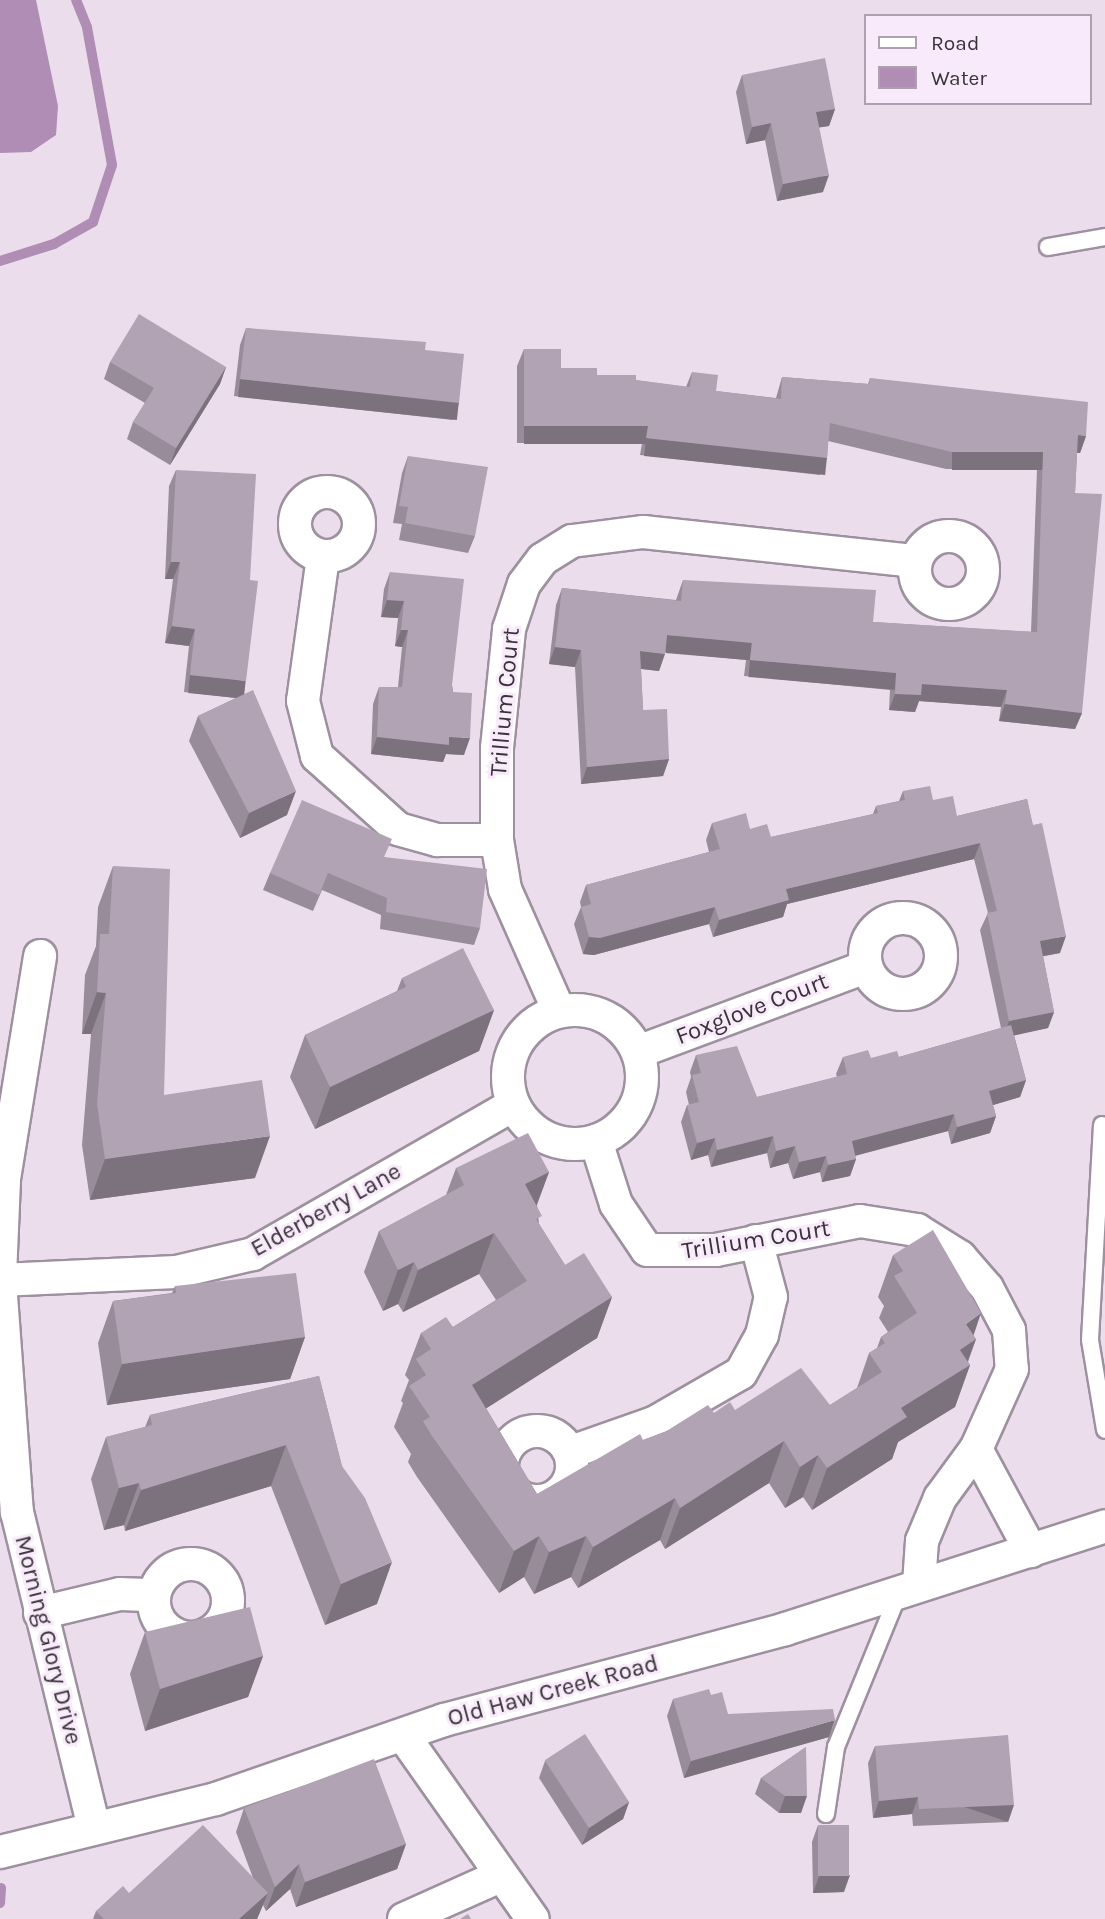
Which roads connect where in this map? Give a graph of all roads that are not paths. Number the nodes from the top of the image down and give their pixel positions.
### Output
1 (1105, 237) edge
2 (1048, 247) dead end
3 (323, 557) dead end
4 (915, 561) dead end
5 (497, 840) junction
6 (40, 956) dead end
7 (865, 967) dead end
8 (559, 1011) junction
9 (638, 1052) junction
10 (513, 1105) junction
11 (1102, 1125) dead end
12 (596, 1141) junction
13 (757, 1241) junction
14 (0, 1279) edge
15 (1105, 1430) edge
16 (976, 1449) junction
17 (571, 1452) dead end
18 (1105, 1526) edge
19 (1031, 1551) junction
20 (910, 1587) junction
21 (153, 1595) dead end
22 (40, 1613) junction
23 (403, 1735) junction
24 (826, 1814) dead end
25 (94, 1828) junction
26 (0, 1852) edge
27 (500, 1876) junction
28 (404, 1919) edge
29 (533, 1919) edge

1 - 2 lane
3 - 5 street
4 - 5 street, Trillium Court
5 - 8 street, Trillium Court
6 - 14 street, Morning Glory Drive
7 - 9 street, Foxglove Court
8 - 9 street
8 - 10 street
9 - 12 street
10 - 12 street
10 - 14 street, Elderberry Lane
11 - 15 lane
12 - 13 street, Trillium Court
13 - 16 street, Trillium Court
13 - 17 street
14 - 22 street, Morning Glory Drive
16 - 19 street
16 - 20 street, Trillium Court
18 - 19 street, Old Haw Creek Road
19 - 20 street, Old Haw Creek Road
20 - 23 street, Old Haw Creek Road
20 - 24 lane
21 - 22 street
22 - 25 street, Morning Glory Drive
23 - 25 street, Old Haw Creek Road
23 - 27 street
25 - 26 street, Old Haw Creek Road
27 - 28 street
27 - 29 street

